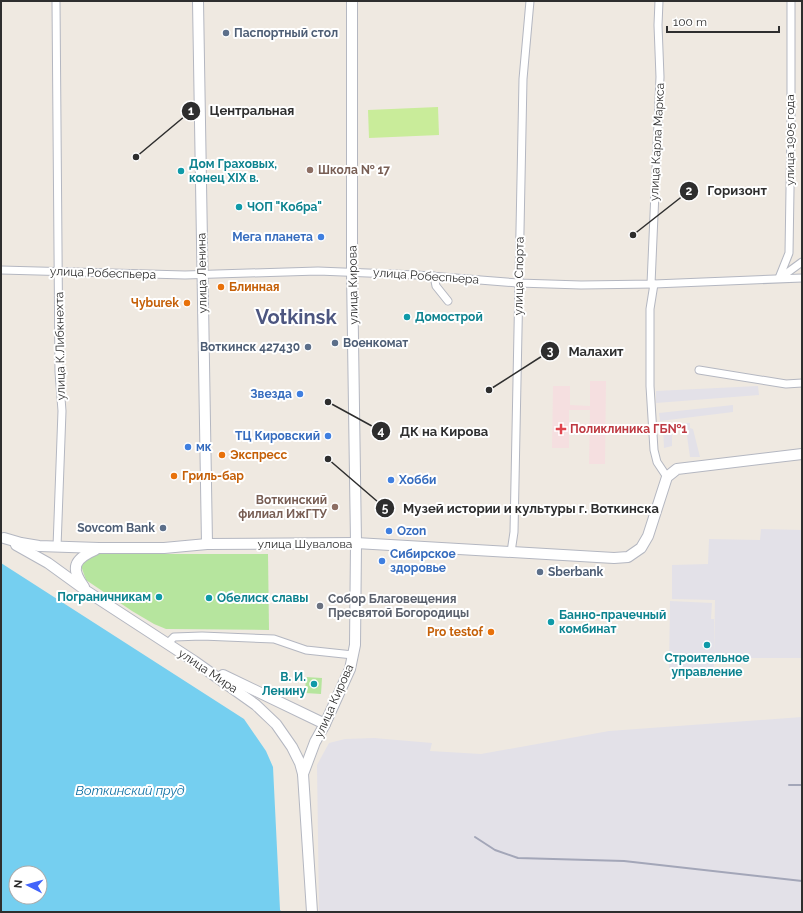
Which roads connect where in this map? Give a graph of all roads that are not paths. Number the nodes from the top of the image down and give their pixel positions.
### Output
1 (56, 1) edge
2 (198, 1) edge
3 (352, 1) edge
4 (530, 1) edge
5 (659, 1) edge
6 (791, 1) edge
7 (802, 262) edge
8 (1, 270) edge
9 (58, 271) junction
10 (352, 272) junction
11 (202, 274) junction
12 (434, 276) junction
13 (780, 278) junction
14 (802, 278) edge
15 (518, 283) junction
16 (652, 284) junction
17 (448, 301) dead end
18 (699, 370) dead end
19 (802, 383) edge
20 (802, 454) edge
21 (667, 477) junction
22 (2, 537) edge
23 (356, 543) junction
24 (206, 544) junction
25 (57, 547) junction
26 (99, 548) junction
27 (511, 552) junction
28 (88, 592) junction
29 (167, 644) junction
30 (353, 654) junction
31 (194, 661) junction
32 (325, 724) junction
33 (303, 774) junction
34 (312, 912) edge

1 - 9 street, улица К.Либкнехта
2 - 11 main road, улица Ленина
3 - 10 main road, улица Кирова
4 - 15 street, улица Спорта
5 - 16 street, улица Карла Маркса
6 - 13 street, улица 1905 года
7 - 13 street
8 - 9 street, улица Робеспьера
9 - 11 street, улица Робеспьера
9 - 25 street, улица К.Либкнехта
10 - 11 street, улица Робеспьера
10 - 12 street, улица Робеспьера
10 - 23 main road, улица Кирова
11 - 24 main road, улица Ленина
12 - 15 street, улица Робеспьера
12 - 17 street
13 - 14 street, улица Робеспьера
13 - 16 street, улица Робеспьера
15 - 16 street, улица Робеспьера
15 - 27 street, улица Спорта
16 - 21 street, улица Карла Маркса
18 - 19 street
20 - 21 main road
21 - 27 main road, улица Шувалова
22 - 25 main road, улица Мира
22 - 28 main road, улица Мира
23 - 24 main road, улица Шувалова
23 - 27 main road, улица Шувалова
23 - 30 main road, улица Кирова
24 - 26 main road, улица Шувалова
25 - 26 main road, улица Мира
26 - 28 main road, улица Мира
28 - 29 main road, улица Мира
29 - 30 street
29 - 31 main road, улица Мира
30 - 32 main road, улица Кирова
31 - 32 main road
31 - 33 main road, улица Мира
32 - 33 main road, улица Кирова
33 - 34 main road

